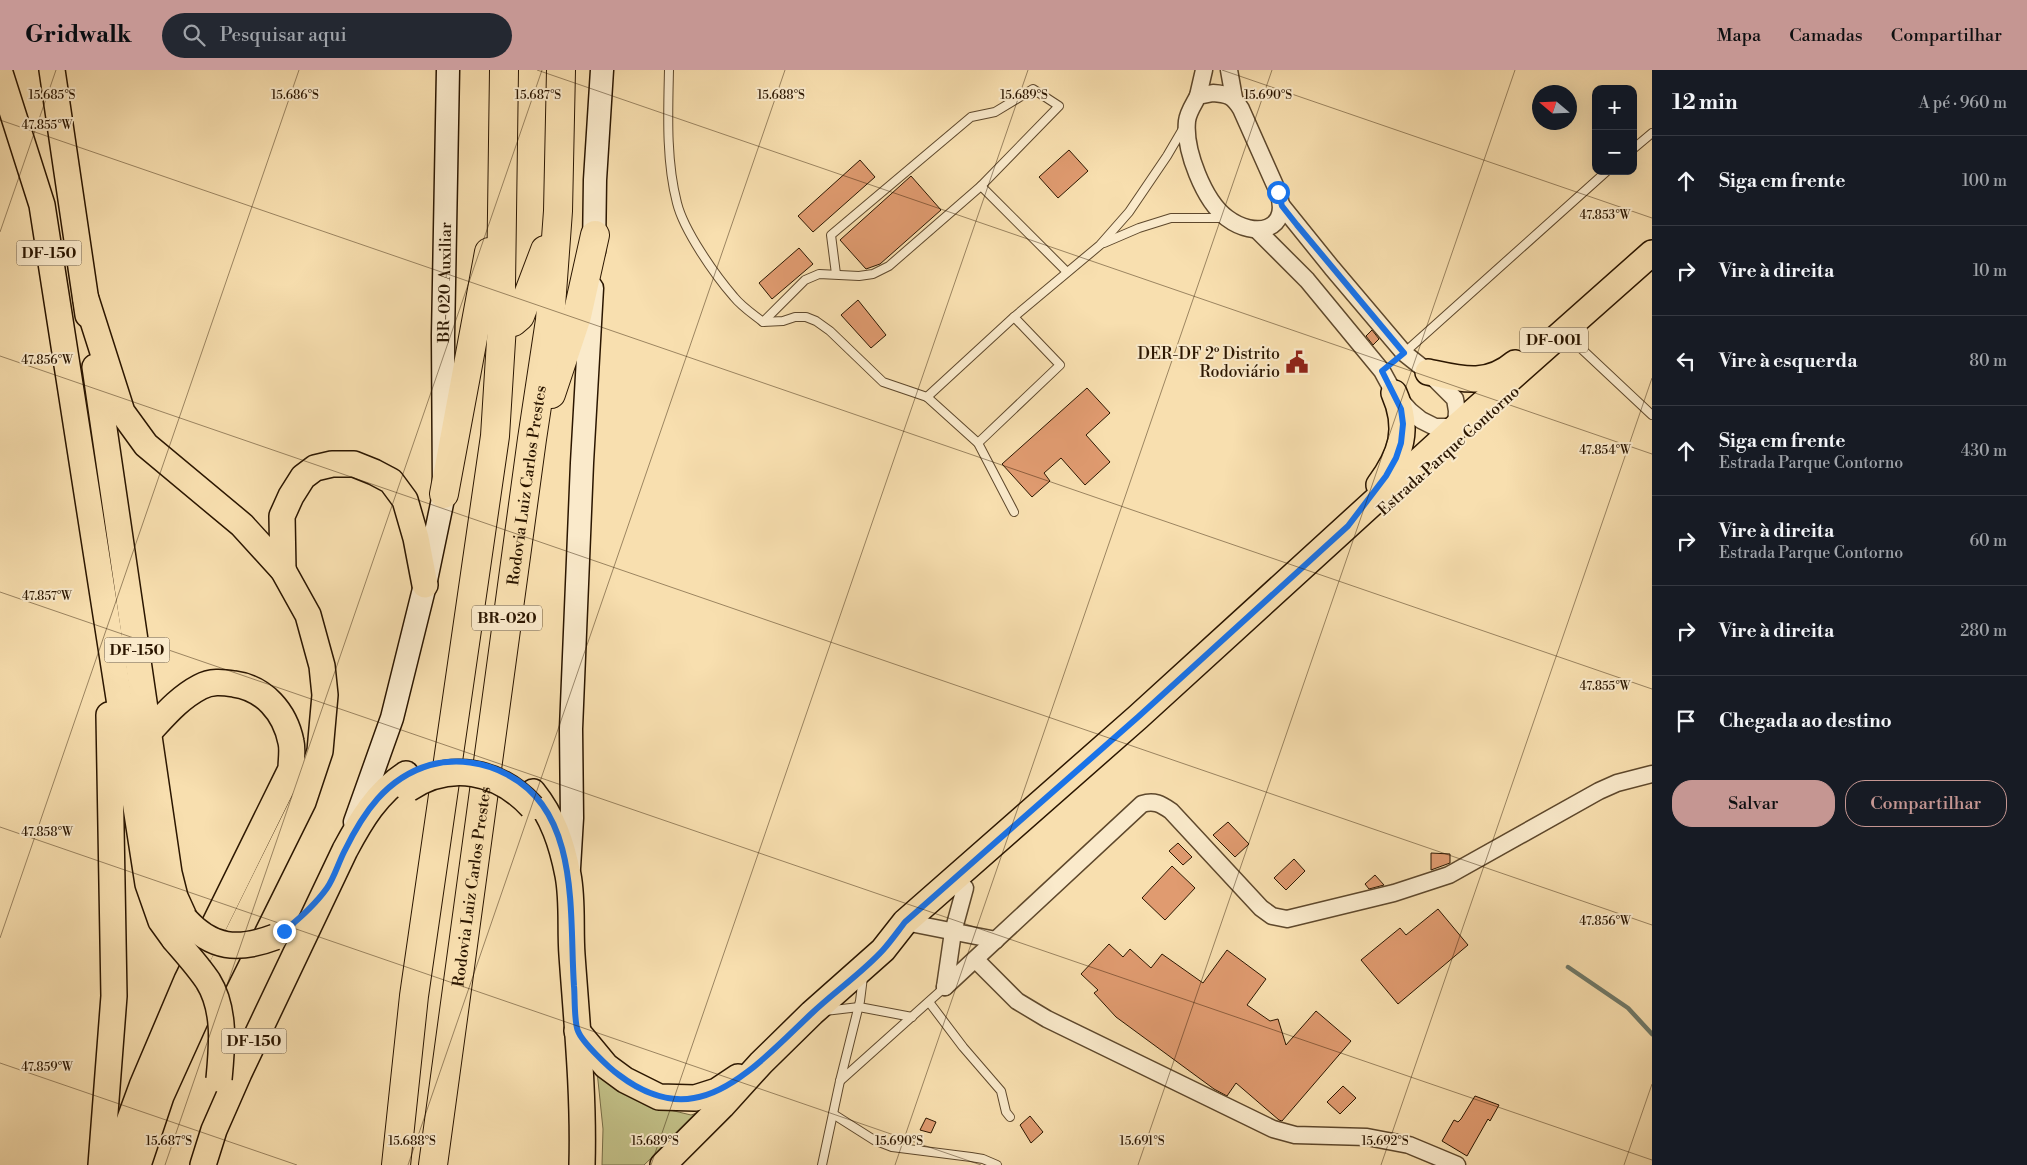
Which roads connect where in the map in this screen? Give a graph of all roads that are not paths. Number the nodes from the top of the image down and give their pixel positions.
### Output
1 (52, 70) edge
2 (448, 70) edge
3 (504, 70) edge
4 (561, 70) edge
5 (602, 70) edge
6 (669, 70) edge
7 (1204, 70) edge
8 (1229, 70) edge
9 (0, 73) edge
10 (1198, 96) junction
11 (1234, 98) junction
12 (1187, 121) junction
13 (1652, 133) edge
14 (1637, 146) edge
15 (503, 175) junction
16 (1603, 175) edge
17 (980, 186) junction
18 (1282, 206) junction
19 (558, 211) junction
20 (1228, 218) junction
21 (1258, 231) junction
22 (595, 235) junction
23 (1100, 245) junction
24 (1652, 253) edge
25 (1642, 268) edge
26 (1066, 272) junction
27 (836, 274) junction
28 (86, 299) junction
29 (1365, 306) junction
30 (1014, 317) junction
31 (763, 322) junction
32 (1342, 323) junction
33 (502, 325) junction
34 (1572, 340) junction
35 (1404, 353) junction
36 (1382, 371) junction
37 (1428, 372) junction
38 (1394, 393) junction
39 (927, 397) junction
40 (1488, 414) junction
41 (1652, 415) edge
42 (1456, 427) junction
43 (532, 440) junction
44 (978, 443) junction
45 (1438, 457) junction
46 (444, 494) junction
47 (1014, 512) dead end
48 (1348, 526) junction
49 (283, 570) junction
50 (425, 585) junction
51 (107, 622) junction
52 (149, 732) junction
53 (1652, 774) edge
54 (407, 781) junction
55 (532, 799) junction
56 (345, 850) junction
57 (569, 877) junction
58 (327, 887) junction
59 (965, 888) junction
60 (912, 924) junction
61 (179, 929) junction
62 (953, 932) junction
63 (996, 940) junction
64 (572, 951) junction
65 (296, 954) junction
66 (976, 960) junction
67 (864, 968) junction
68 (946, 987) junction
69 (929, 1002) junction
70 (859, 1007) junction
71 (812, 1013) junction
72 (912, 1017) junction
73 (577, 1031) junction
74 (761, 1062) junction
75 (840, 1081) junction
76 (833, 1114) junction
77 (1010, 1117) dead end
78 (214, 1130) junction
79 (100, 1165) edge
80 (113, 1165) edge
81 (138, 1165) edge
82 (203, 1165) edge
83 (396, 1165) edge
84 (433, 1165) edge
85 (582, 1165) edge
86 (663, 1165) edge
87 (822, 1165) edge
88 (997, 1165) edge
89 (1457, 1165) edge

1 - 28 main road, DF-150
2 - 46 main road, BR-020 Auxiliar
3 - 15 highway, BR-020
4 - 19 highway, Rodovia Luiz Carlos Prestes / BR-020
5 - 22 main road
6 - 31 lane
7 - 10 street
8 - 11 street
9 - 51 main road, DF-150
10 - 11 street
10 - 12 street
11 - 18 street
12 - 20 street
12 - 23 lane
13 - 14 lane
15 - 33 highway, BR-020
15 - 46 highway
16 - 35 lane
17 - 26 lane
17 - 27 lane
17 - 27 lane
18 - 21 street
18 - 29 street
19 - 33 highway
19 - 43 highway, Rodovia Luiz Carlos Prestes / BR-020
20 - 21 street
20 - 23 lane
21 - 32 street
22 - 43 highway
22 - 57 main road
23 - 26 lane
24 - 25 main road, Estrada Parque Contorno / DF-001
25 - 34 main road, Estrada Parque Contorno / DF-001
25 - 37 main road
25 - 42 main road, Estrada Parque Contorno / DF-001
26 - 30 lane
27 - 31 lane
28 - 49 main road
28 - 52 main road, DF-150
29 - 32 street
29 - 35 street
30 - 39 lane
30 - 44 lane
31 - 39 lane
32 - 36 street
33 - 83 highway, BR-020
34 - 40 main road, Estrada Parque Contorno / DF-001
34 - 41 lane
35 - 36 street
35 - 37 street
36 - 38 street
37 - 42 street
38 - 42 street
38 - 48 main road
39 - 44 lane
40 - 42 main road
40 - 45 main road, Estrada Parque Contorno / DF-001
42 - 45 main road
42 - 48 main road, Estrada Parque Contorno / DF-001
43 - 84 highway, Rodovia Luiz Carlos Prestes / BR-020
44 - 47 lane
45 - 59 main road, Estrada Parque Contorno / DF-001
46 - 50 main road, BR-020 Auxiliar
48 - 60 main road, Estrada Parque Contorno / DF-001
49 - 50 main road
49 - 81 main road
50 - 56 main road, BR-020 Auxiliar
51 - 61 main road, DF-150
51 - 79 main road
52 - 61 main road, DF-150
52 - 80 main road
53 - 63 street
54 - 55 main road, DF-150
54 - 56 main road, DF-150
54 - 65 main road
55 - 57 main road, DF-150
55 - 64 main road
56 - 58 main road, DF-150
57 - 64 main road, DF-150
58 - 61 main road, DF-150, bridge
58 - 65 main road, DF-150
59 - 60 main road, Estrada Parque Contorno / DF-001
59 - 62 street
60 - 62 street
60 - 67 main road, Estrada Parque Contorno / DF-001
61 - 78 main road, DF-150, bridge
62 - 63 street
62 - 68 street
63 - 66 street
64 - 73 main road, DF-150
65 - 78 main road, DF-150
66 - 68 street
66 - 89 street
67 - 70 lane
67 - 71 main road, Estrada Parque Contorno / DF-001
68 - 69 lane
69 - 72 lane
69 - 77 lane
70 - 71 lane
70 - 72 lane
70 - 75 lane
71 - 74 main road, Estrada Parque Contorno / DF-001
72 - 75 lane
73 - 74 main road, Estrada Parque Contorno / DF-001
73 - 85 main road, DF-150
74 - 86 main road, Estrada Parque Contorno / DF-001
75 - 76 lane
76 - 87 lane
76 - 88 lane
78 - 82 main road, DF-150

